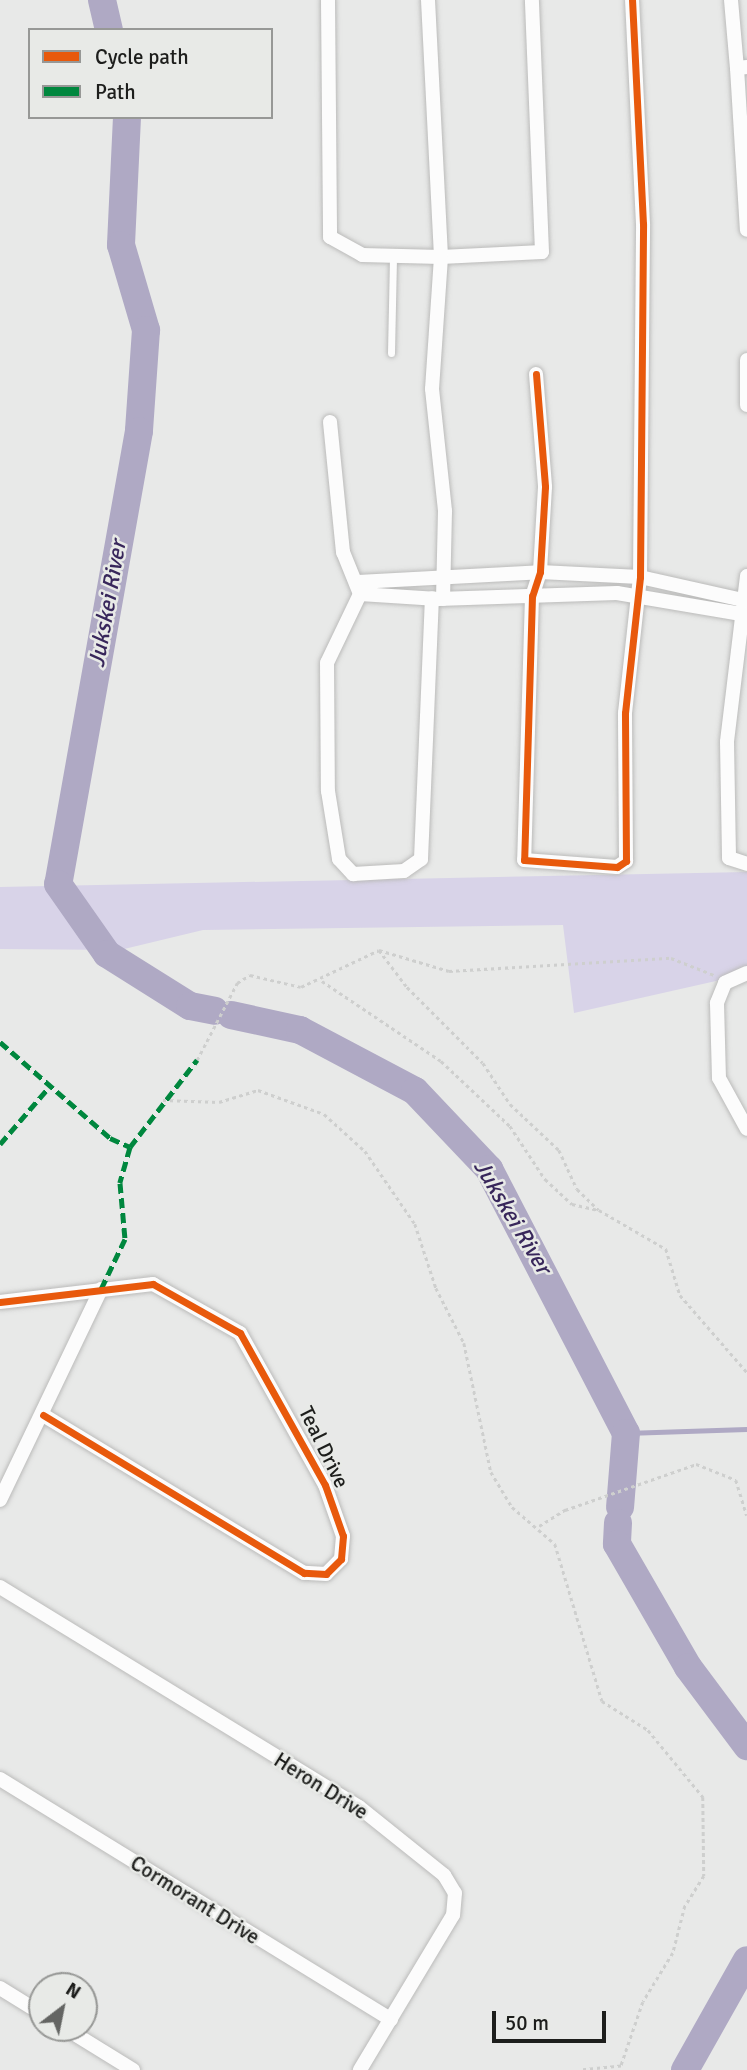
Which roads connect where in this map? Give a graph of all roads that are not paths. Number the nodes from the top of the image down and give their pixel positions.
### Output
1 (328, 0) edge
2 (428, 0) edge
3 (532, 0) edge
4 (632, 0) edge
5 (732, 0) edge
6 (742, 67) edge
7 (747, 230) edge
8 (393, 256) junction
9 (441, 257) junction
10 (391, 353) dead end
11 (747, 360) edge
12 (536, 374) dead end
13 (747, 405) edge
14 (330, 422) dead end
15 (540, 572) junction
16 (747, 576) edge
17 (640, 577) junction
18 (444, 580) junction
19 (359, 588) junction
20 (637, 594) junction
21 (532, 596) junction
22 (438, 599) junction
23 (746, 608) edge
24 (747, 864) edge
25 (747, 973) edge
26 (747, 1129) edge
27 (101, 1289) junction
28 (0, 1302) edge
29 (43, 1415) junction
30 (0, 1500) edge
31 (0, 1587) edge
32 (0, 1779) edge
33 (0, 1988) edge
34 (28, 2005) edge
35 (391, 2020) junction
36 (88, 2042) edge
37 (107, 2054) junction
38 (106, 2070) edge
39 (134, 2070) edge
40 (359, 2070) edge

1 - 8 street
2 - 9 street
3 - 9 street
4 - 17 street
5 - 6 street
6 - 7 street
8 - 9 street
8 - 10 lane
9 - 18 street
11 - 13 street
12 - 15 street
14 - 19 street
15 - 17 street
15 - 18 street
15 - 21 street
16 - 23 street
17 - 20 street
17 - 23 street
18 - 19 street
18 - 22 street
19 - 22 street
19 - 22 street
20 - 21 street
20 - 21 street
20 - 23 street
21 - 22 street
23 - 24 street
25 - 26 street
27 - 28 street, Teal Drive
27 - 29 street
27 - 29 street, Teal Drive
29 - 30 street
31 - 35 street, Heron Drive
32 - 35 street, Cormorant Drive
33 - 34 street
35 - 40 street, Heron Drive
36 - 37 street
37 - 38 street
37 - 39 street

